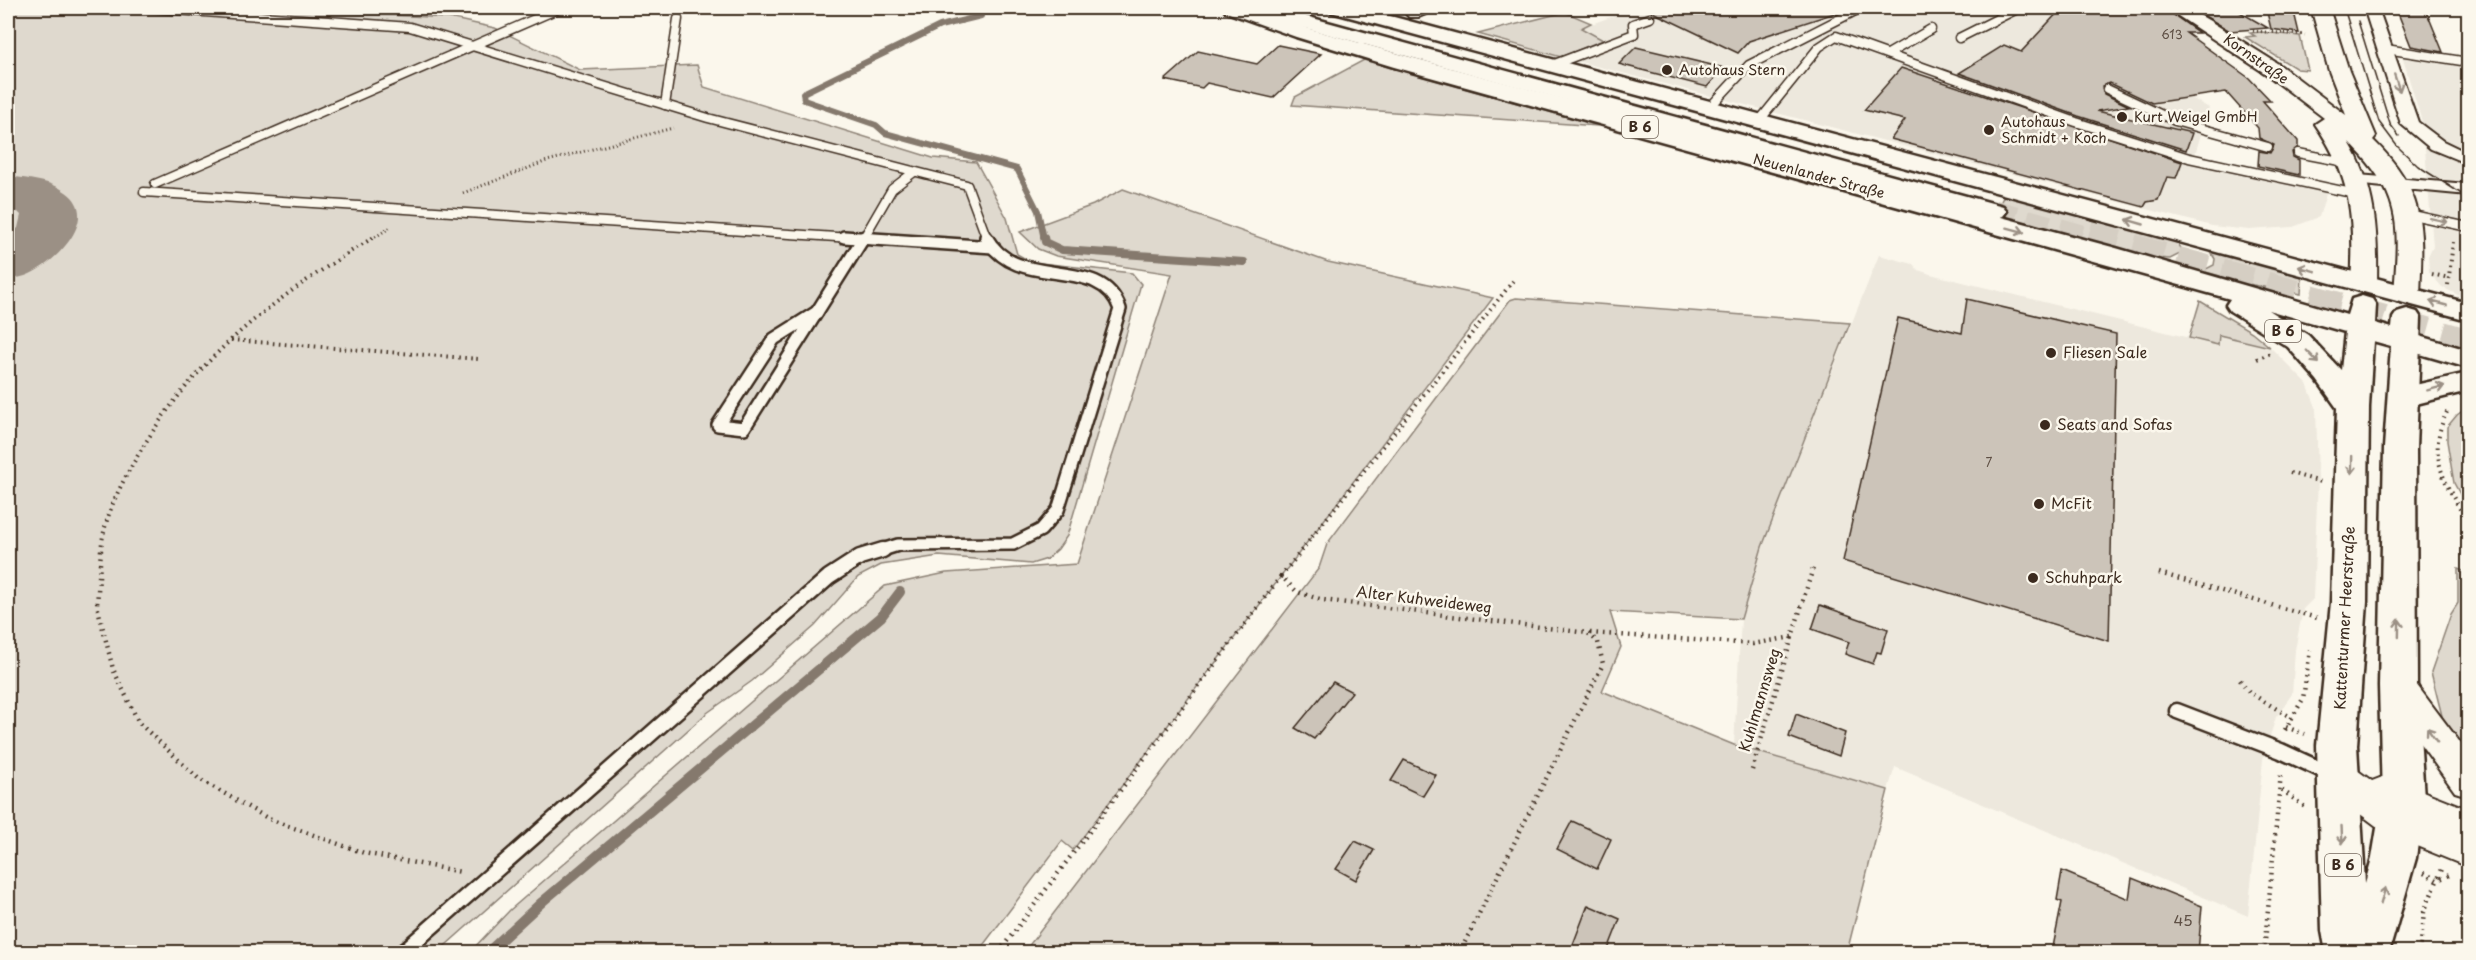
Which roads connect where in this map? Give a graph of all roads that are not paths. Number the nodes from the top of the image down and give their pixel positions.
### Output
1 (149, 8) edge
2 (560, 8) edge
3 (1233, 8) edge
4 (1255, 8) edge
5 (1296, 8) edge
6 (1338, 8) edge
7 (1433, 8) edge
8 (1861, 8) edge
9 (2175, 8) edge
10 (2320, 8) edge
11 (2371, 8) edge
12 (2015, 10) dead end
13 (1414, 14) dead end
14 (1650, 18) dead end
15 (678, 19) dead end
16 (1931, 29) dead end
17 (1959, 38) dead end
18 (472, 46) junction
19 (2386, 49) junction
20 (1888, 54) junction
21 (2469, 62) edge
22 (1552, 65) junction
23 (2339, 71) junction
24 (2107, 89) dead end
25 (2306, 94) junction
26 (664, 105) junction
27 (1710, 107) junction
28 (1760, 120) junction
29 (2268, 147) dead end
30 (2373, 152) junction
31 (2298, 153) dead end
32 (2469, 159) edge
33 (914, 172) junction
34 (2357, 179) junction
35 (155, 184) dead end
36 (2396, 186) junction
37 (2469, 190) edge
38 (144, 192) dead end
39 (2408, 214) junction
40 (2469, 227) edge
41 (863, 238) junction
42 (2191, 238) junction
43 (993, 247) junction
44 (2183, 277) junction
45 (2407, 295) junction
46 (2362, 304) junction
47 (817, 312) junction
48 (2469, 312) edge
49 (2406, 341) junction
50 (2469, 359) edge
51 (2462, 394) edge
52 (2404, 397) junction
53 (2353, 406) junction
54 (2398, 686) junction
55 (2177, 711) dead end
56 (2337, 776) junction
57 (2469, 781) edge
58 (2402, 810) junction
59 (2469, 826) edge
60 (2469, 850) edge
61 (403, 952) edge
62 (2349, 952) edge
63 (2366, 952) edge

1 - 18 lane
2 - 18 lane
3 -> 44 main road, Neuenlander Straße / B 6
4 - 5 main road, Neuenlander Straße
6 - 22 main road, Neuenlander Straße / B 6
7 - 13 street
8 - 27 lane
9 - 25 street, Kornstraße
10 - 23 street
11 - 19 street
12 - 17 lane
14 - 22 lane
15 - 26 lane
16 - 20 lane
18 - 26 lane
18 - 35 lane
19 - 21 lane
19 -> 32 street
20 - 28 lane
20 - 34 lane
22 - 27 main road, Neuenlander Straße / B 6
23 - 25 street
23 - 30 street
24 - 29 lane
25 - 30 street, Kornstraße
25 - 34 street, Kornstraße
26 - 33 lane
27 - 28 main road, Neuenlander Straße / B 6
42 -> 28 main road, Neuenlander Straße / B 6
30 - 36 street, Kornstraße
31 - 34 lane
33 - 41 lane
33 - 43 lane
34 - 36 street
34 - 46 street, Kornstraße
36 - 37 street
36 - 39 street, Kornstraße
38 - 41 lane
39 -> 40 lane
39 - 45 street, Kornstraße
41 - 43 lane
41 - 47 lane
42 - 44 main road
46 -> 42 main road, Neuenlander Straße / B 6
43 - 61 lane
44 - 46 main road, Neuenlander Straße
44 -> 53 main road, B 6
45 - 46 main road
48 -> 45 main road
45 - 49 main road
46 - 49 main road, Neuenlander Straße
46 - 53 main road, Kattenturmer Heerstraße / B 6
47 - 47 lane
49 - 50 main road, Neuenlander Straße
49 - 52 main road
52 -> 51 main road
54 -> 52 main road
53 -> 56 main road, Kattenturmer Heerstraße / B 6
57 -> 54 street
54 - 58 main road
55 - 56 lane
56 - 58 street
56 -> 62 main road, Kattenturmer Heerstraße / B 6
58 - 59 street
58 - 60 street
63 -> 58 main road

